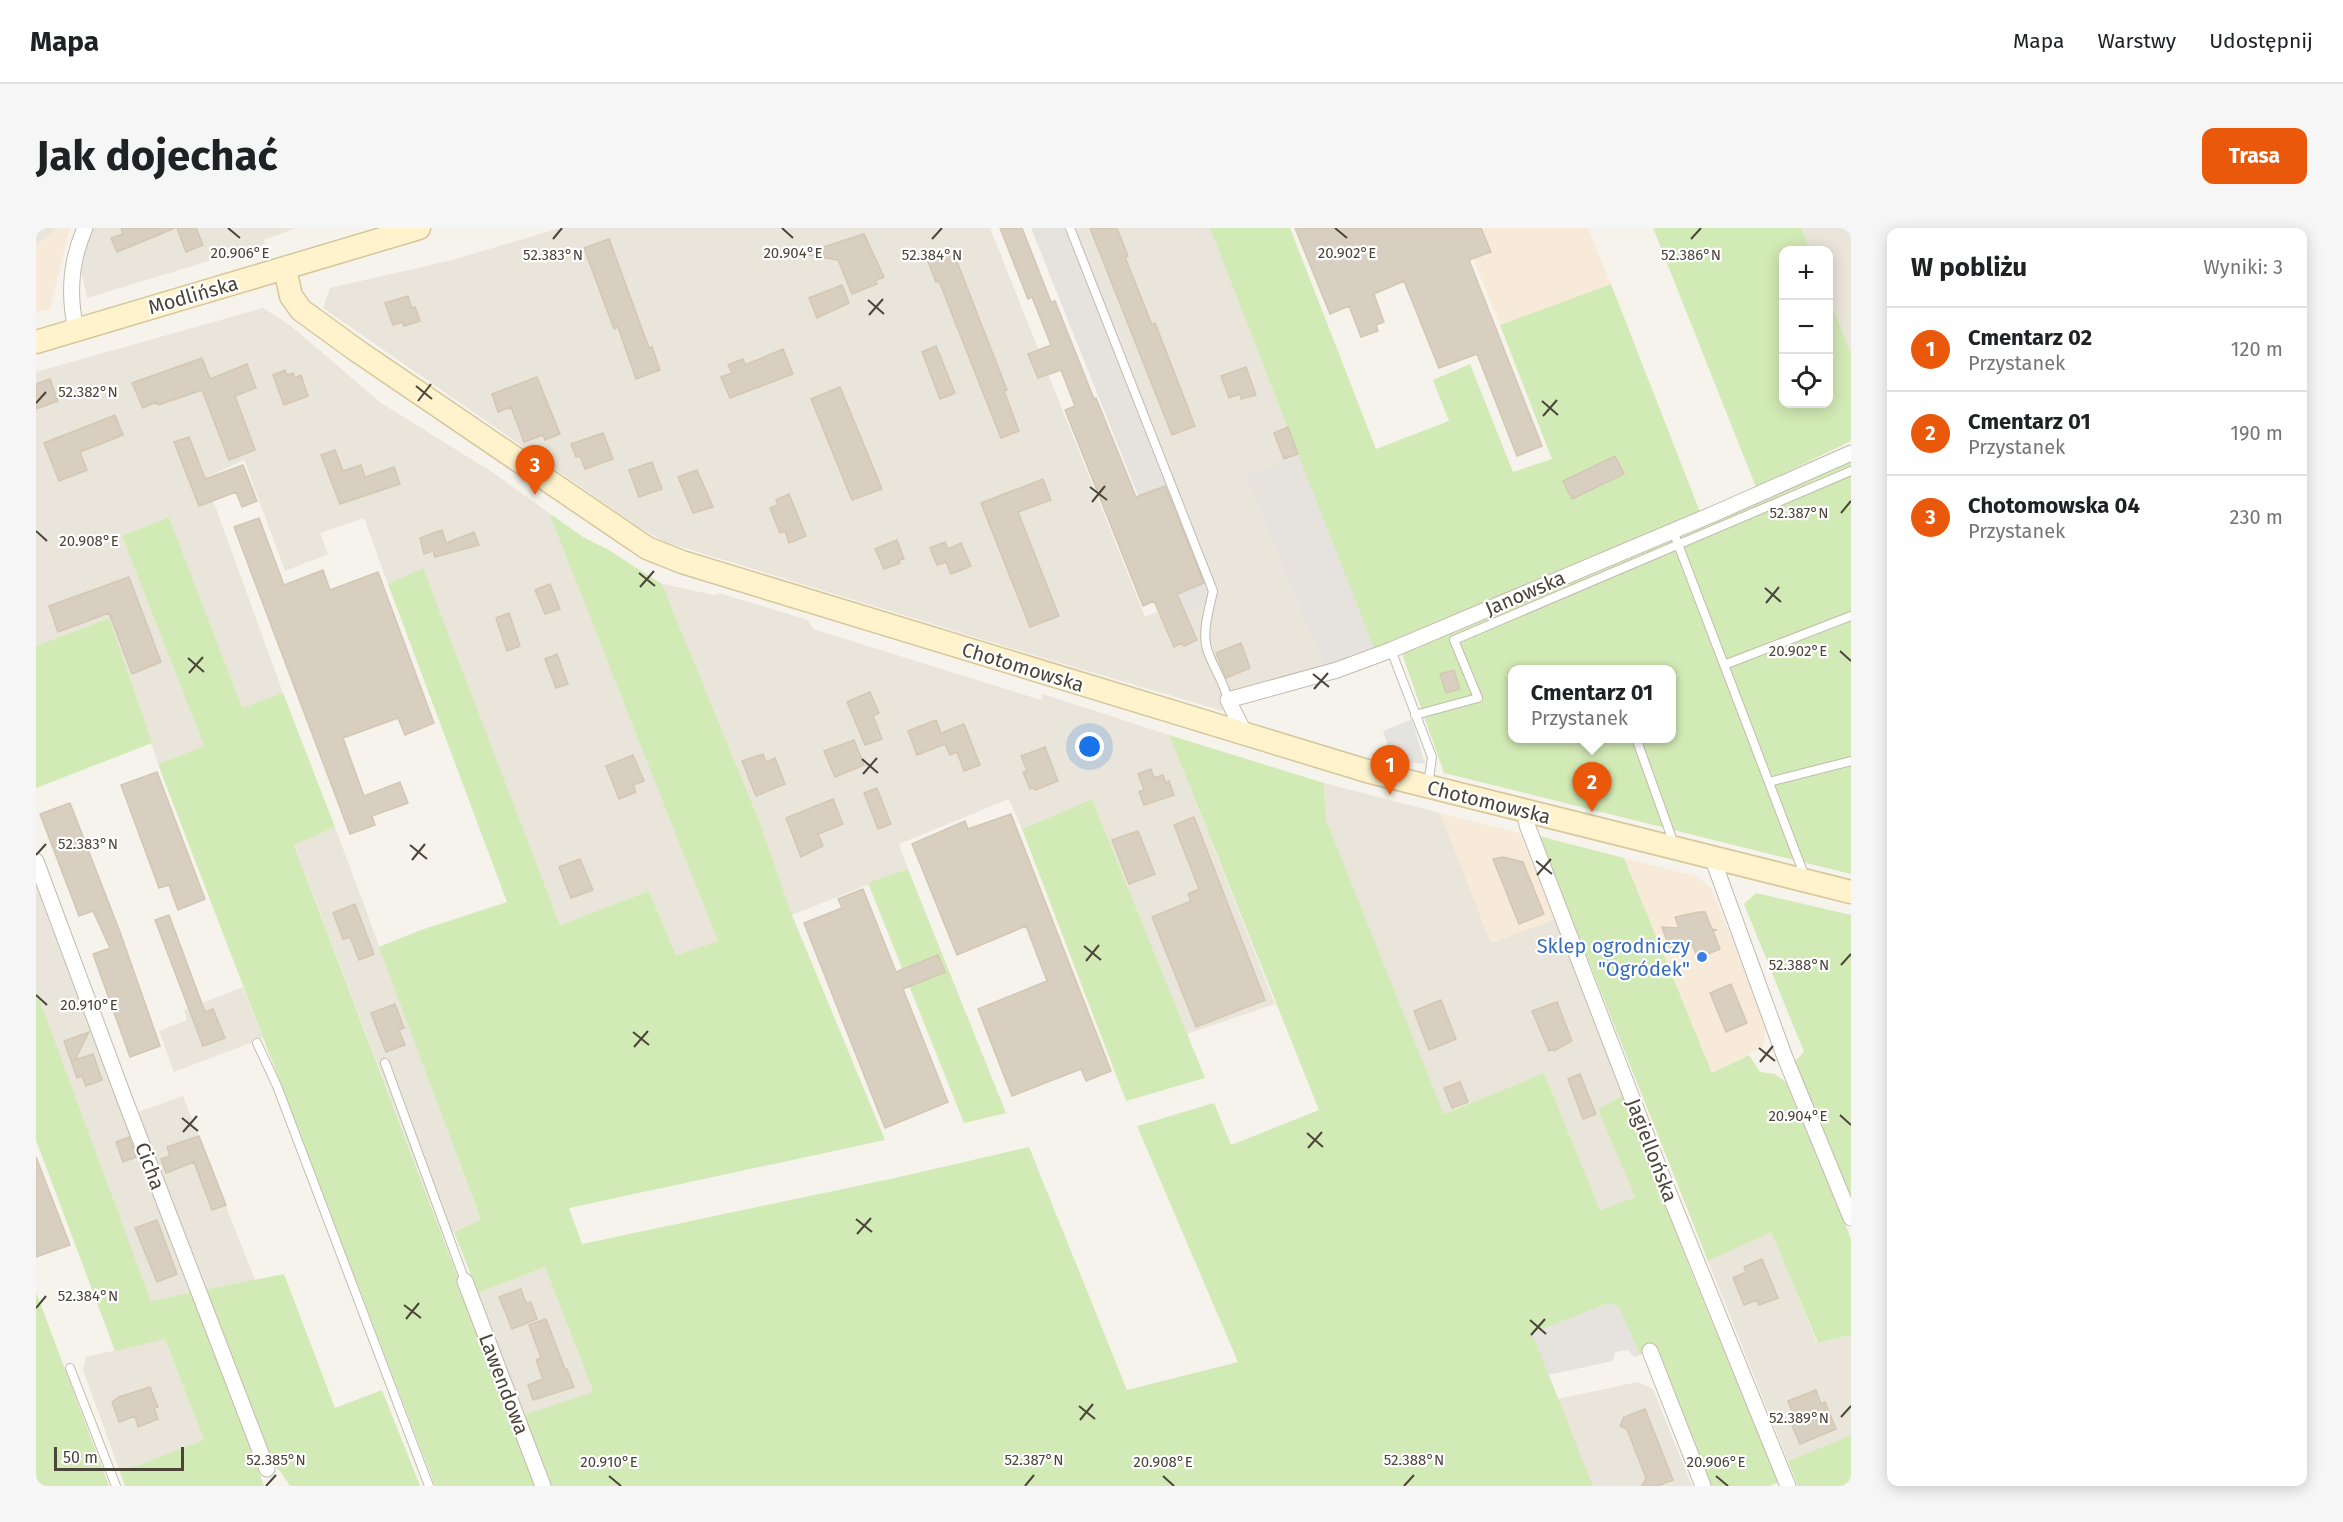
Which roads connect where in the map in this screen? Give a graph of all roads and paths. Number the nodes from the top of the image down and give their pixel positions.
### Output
1 (85, 228) edge
2 (419, 228) edge
3 (1070, 228) edge
4 (285, 269) junction
5 (76, 329) junction
6 (36, 342) edge
7 (1851, 453) edge
8 (1851, 471) edge
9 (1676, 538) junction
10 (1851, 616) edge
11 (1391, 650) junction
12 (1724, 665) junction
13 (1228, 700) junction
14 (1415, 715) junction
15 (1245, 734) junction
16 (1638, 743) edge
17 (1851, 761) edge
18 (1769, 783) junction
19 (1428, 786) junction
20 (1526, 810) junction
21 (1676, 848) junction
22 (1712, 857) junction
23 (36, 861) edge
24 (1806, 881) junction
25 (1851, 892) edge
26 (257, 1043) dead end
27 (385, 1063) dead end
28 (1851, 1218) edge
29 (465, 1281) joint
30 (1650, 1352) dead end
31 (70, 1368) dead end
32 (267, 1469) dead end
33 (116, 1486) edge
34 (429, 1486) edge
35 (543, 1486) edge
36 (1703, 1486) edge
37 (1788, 1486) edge

1 - 5 street
2 - 4 street, Modlińska
3 - 13 lane
4 - 5 street, Modlińska
4 - 15 street, Chotomowska
5 - 6 street, Modlińska
7 - 9 street, Janowska
8 - 9 lane
9 - 11 street, Janowska
9 - 12 lane
9 - 14 lane
10 - 12 lane
11 - 13 street, Janowska
11 - 14 lane
12 - 18 lane
13 - 15 street
14 - 19 lane
15 - 19 street, Chotomowska
16 - 21 lane
17 - 18 lane
18 - 24 lane
19 - 20 street, Chotomowska
20 - 21 street, Chotomowska
20 - 37 street, Jagiellońska
21 - 22 street, Chotomowska
22 - 24 street, Chotomowska
22 - 28 street
23 - 32 street, Cicha
24 - 25 street, Chotomowska
26 - 34 lane
27 - 29 lane
29 - 35 street, Lawendowa
30 - 36 street
31 - 33 lane

